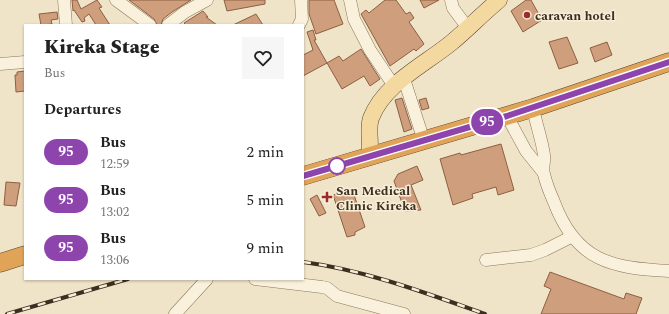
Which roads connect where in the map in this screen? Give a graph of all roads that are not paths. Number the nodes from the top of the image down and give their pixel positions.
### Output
1 (64, 0) edge
2 (116, 0) edge
3 (207, 0) edge
4 (301, 0) edge
5 (350, 0) edge
6 (451, 0) edge
7 (498, 0) edge
8 (66, 24) edge
9 (149, 24) edge
10 (169, 24) edge
11 (300, 24) edge
12 (467, 27) junction
13 (24, 62) edge
14 (668, 62) edge
15 (0, 64) edge
16 (399, 82) junction
17 (533, 108) junction
18 (507, 116) junction
19 (424, 141) junction
20 (369, 157) junction
21 (543, 172) junction
22 (304, 176) edge
23 (571, 237) junction
24 (24, 255) edge
25 (486, 260) dead end
26 (0, 263) edge
27 (669, 271) edge
28 (206, 280) edge
29 (264, 280) edge
30 (175, 314) edge
31 (404, 314) edge

1 - 8 street
2 - 9 street
3 - 10 street
4 - 11 street
5 - 16 street
6 - 12 street
7 - 12 main road
12 - 16 main road
13 - 15 street
14 - 17 highway
16 - 19 street
16 - 20 main road
17 - 18 highway
17 - 21 street
18 - 19 highway
18 - 21 street
19 - 20 highway
20 - 22 highway
21 - 23 street
23 - 25 street
23 - 27 street
24 - 26 highway
28 - 30 street
29 - 31 street

